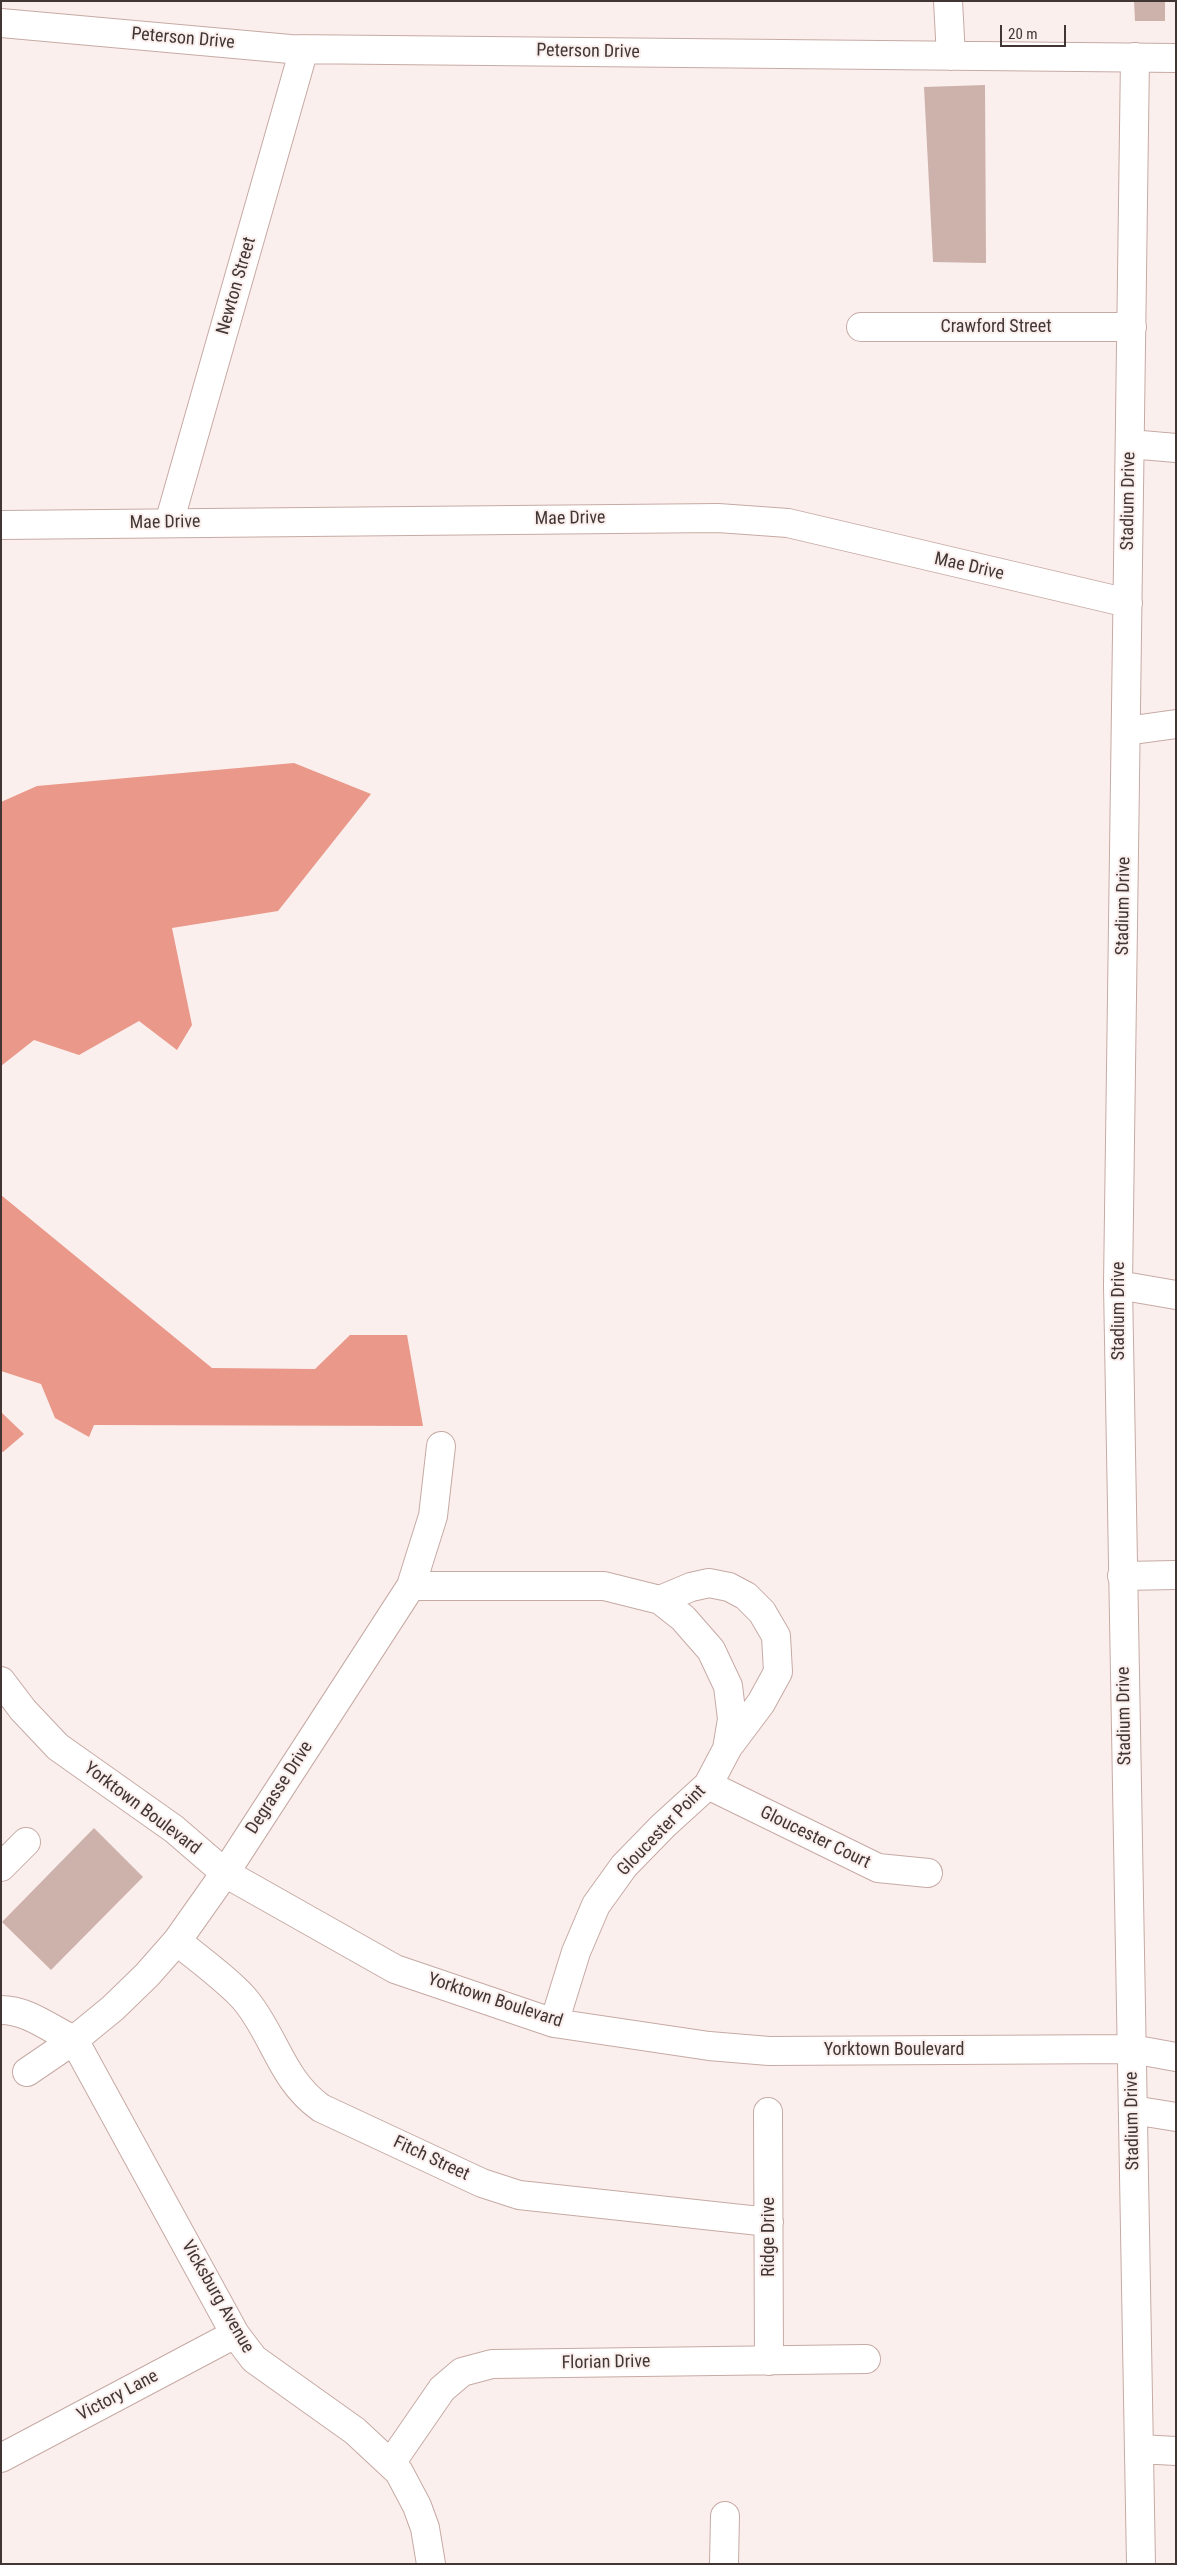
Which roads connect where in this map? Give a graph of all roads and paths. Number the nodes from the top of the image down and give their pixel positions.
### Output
1 (948, 1) edge
2 (1, 23) edge
3 (304, 49) junction
4 (951, 56) junction
5 (1135, 58) junction
6 (1176, 58) edge
7 (861, 327) dead end
8 (1132, 327) junction
9 (1130, 444) junction
10 (1176, 448) edge
11 (169, 523) junction
12 (1, 525) edge
13 (1128, 604) junction
14 (1176, 724) edge
15 (1126, 731) junction
16 (1118, 1286) junction
17 (1176, 1295) edge
18 (441, 1446) dead end
19 (1176, 1575) edge
20 (1122, 1576) junction
21 (411, 1586) junction
22 (660, 1600) junction
23 (1, 1680) edge
24 (727, 1749) junction
25 (708, 1785) junction
26 (26, 1842) dead end
27 (1, 1867) edge
28 (224, 1872) junction
29 (928, 1873) dead end
30 (177, 1941) junction
31 (1, 2010) edge
32 (554, 2023) junction
33 (74, 2040) junction
34 (1132, 2049) junction
35 (1176, 2057) edge
36 (27, 2072) dead end
37 (1133, 2110) junction
38 (768, 2112) dead end
39 (1176, 2117) edge
40 (768, 2222) junction
41 (235, 2334) junction
42 (866, 2359) dead end
43 (769, 2361) junction
44 (1139, 2449) junction
45 (1176, 2451) edge
46 (1, 2458) edge
47 (391, 2463) junction
48 (725, 2516) dead end
49 (431, 2564) edge
50 (724, 2564) edge
51 (1141, 2564) edge

1 - 4 street
2 - 3 street, Peterson Drive
3 - 4 street, Peterson Drive
3 - 11 street, Newton Street
4 - 5 street, Peterson Drive
5 - 6 street, Peterson Drive
5 - 8 street, Stadium Drive
7 - 8 street, Crawford Street
8 - 9 street, Stadium Drive
9 - 10 street
9 - 13 street, Stadium Drive
11 - 12 street, Mae Drive
11 - 13 street, Mae Drive
13 - 15 street, Stadium Drive
14 - 15 street
15 - 16 street, Stadium Drive
16 - 17 street
16 - 20 street, Stadium Drive
18 - 21 street, Degrasse Drive
19 - 20 street
20 - 34 street, Stadium Drive
21 - 22 street, Gloucester Point
21 - 28 street, Degrasse Drive
22 - 24 street, Gloucester Point
22 - 24 street, Gloucester Point
23 - 28 street, Yorktown Boulevard
24 - 25 street, Gloucester Point
25 - 29 street, Gloucester Court
25 - 32 street, Gloucester Point
26 - 27 street
28 - 30 street, Degrasse Drive
28 - 32 street, Yorktown Boulevard
30 - 33 street, Degrasse Drive
30 - 40 street, Fitch Street
31 - 33 street
32 - 34 street, Yorktown Boulevard
33 - 36 street, Degrasse Drive
33 - 41 street, Vicksburg Avenue
34 - 35 street, Yorktown Boulevard
34 - 37 street, Stadium Drive
37 - 39 street
37 - 44 street, Stadium Drive
38 - 40 street, Ridge Drive
40 - 43 street, Ridge Drive
41 - 46 street, Victory Lane
41 - 47 street, Vicksburg Avenue
42 - 43 street, Florian Drive
43 - 47 street, Florian Drive
44 - 45 street
44 - 51 street, Stadium Drive
47 - 49 street, Vicksburg Avenue
48 - 50 street

